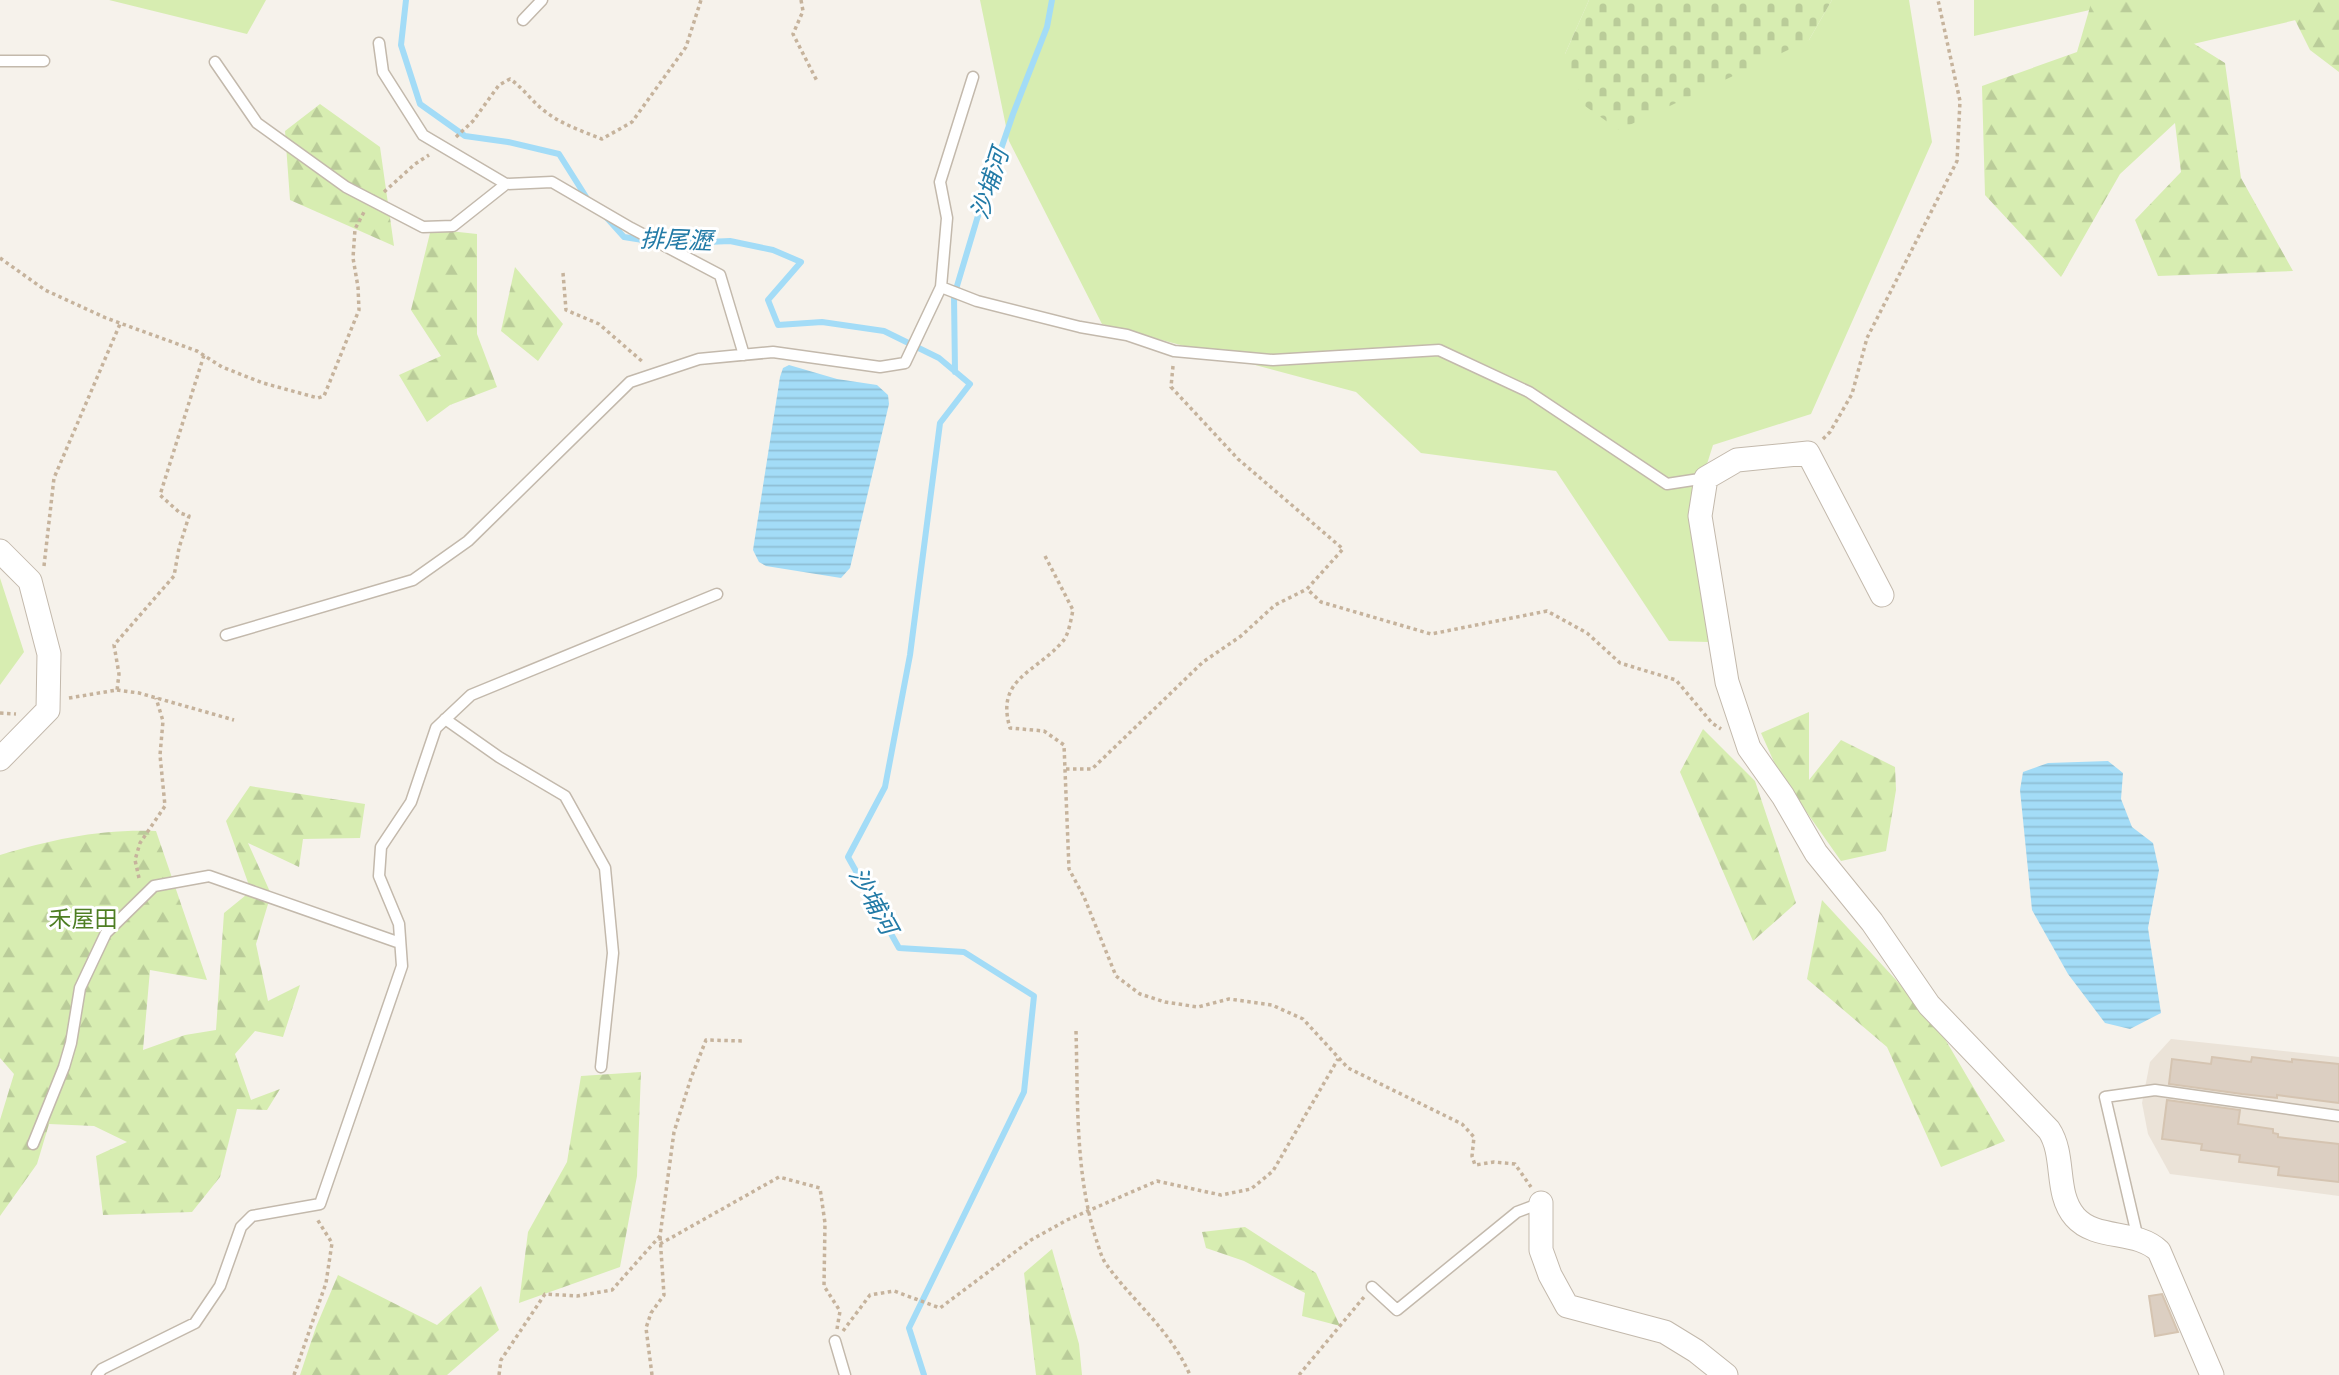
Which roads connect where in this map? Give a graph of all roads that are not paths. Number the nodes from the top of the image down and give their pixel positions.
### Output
1 (542, 0) edge
2 (523, 20) dead end
3 (379, 43) dead end
4 (0, 61) edge
5 (44, 61) dead end
6 (215, 62) dead end
7 (973, 77) dead end
8 (506, 184) junction
9 (942, 286) junction
10 (744, 355) junction
11 (1706, 478) junction
12 (0, 551) edge
13 (717, 594) dead end
14 (1882, 595) dead end
15 (226, 635) dead end
16 (445, 719) junction
17 (0, 759) edge
18 (400, 943) junction
19 (601, 1067) dead end
20 (2339, 1116) edge
21 (33, 1144) dead end
22 (1541, 1203) joint
23 (2138, 1240) junction
24 (1373, 1287) road end
25 (835, 1341) road end
26 (97, 1375) edge
27 (845, 1375) edge
28 (1726, 1375) edge
29 (2211, 1375) edge

1 - 2 lane
3 - 8 lane
4 - 5 lane
6 - 8 lane
7 - 9 lane
8 - 10 lane
9 - 10 lane
9 - 11 lane
10 - 15 lane
11 - 14 street
11 - 23 street
12 - 17 street
13 - 16 lane
16 - 18 lane
16 - 19 lane
18 - 21 lane
18 - 26 lane
20 - 23 lane
22 - 24 lane
22 - 28 street
23 - 29 street
25 - 27 lane

